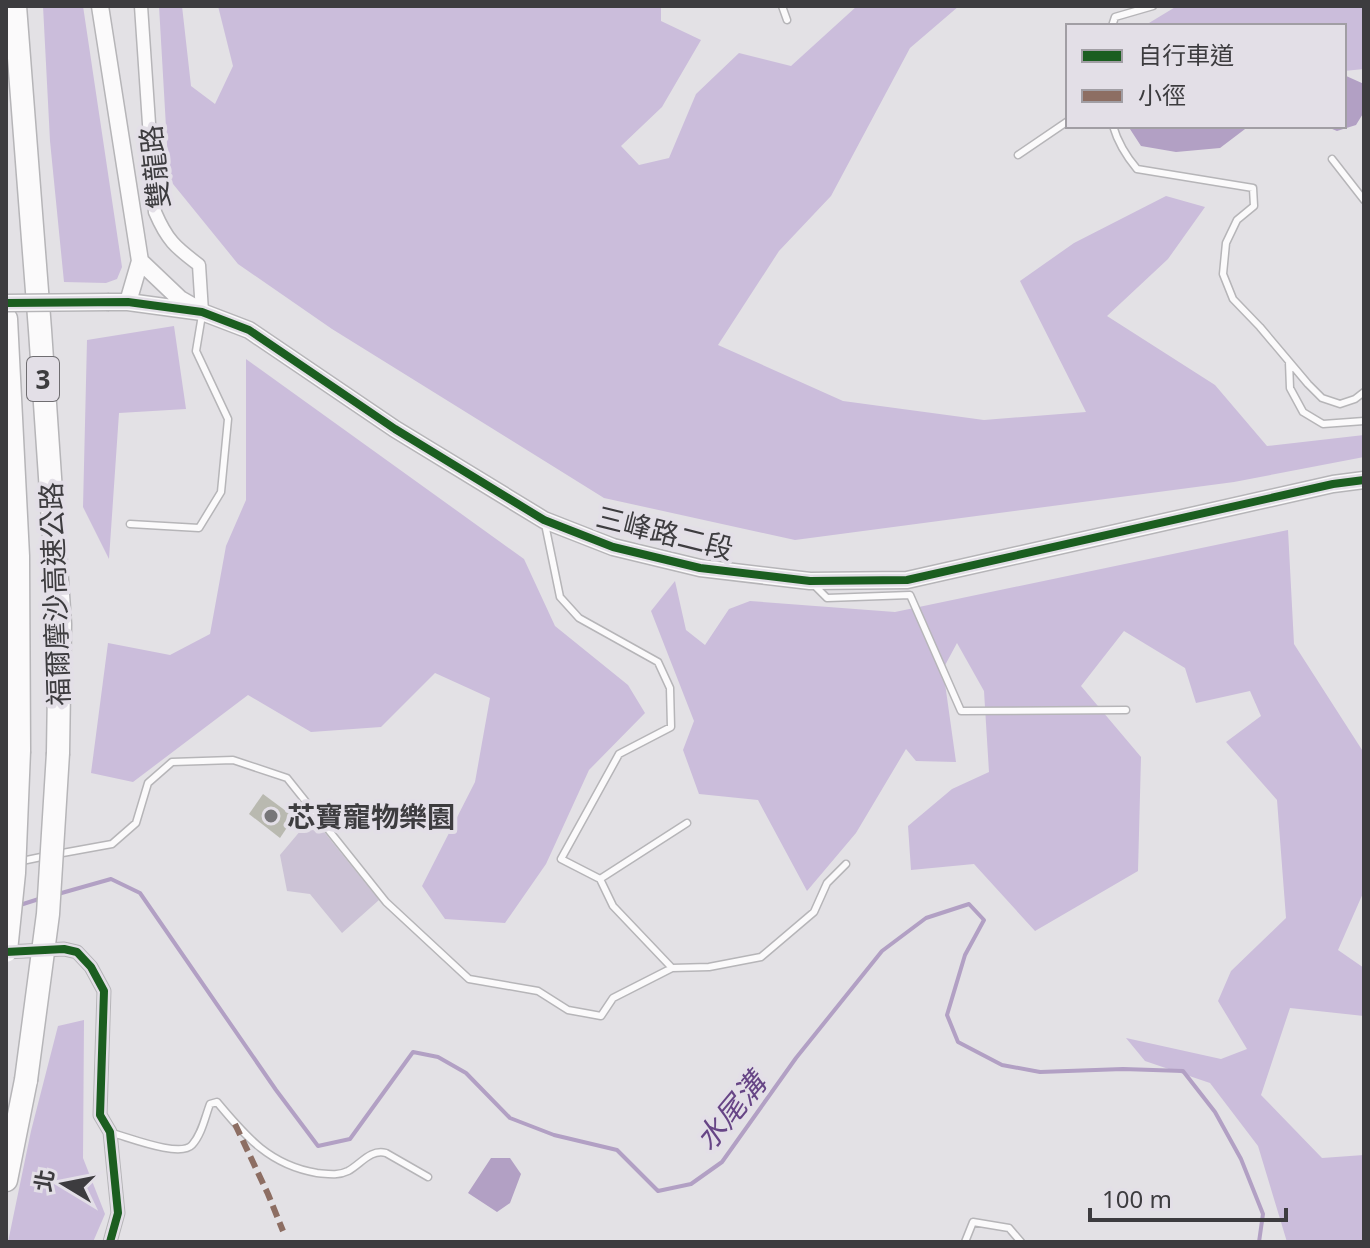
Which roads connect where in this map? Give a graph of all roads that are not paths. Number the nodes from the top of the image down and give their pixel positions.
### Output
1 (15, 6) edge
2 (100, 6) edge
3 (141, 6) edge
4 (782, 6) edge
5 (1153, 6) edge
6 (787, 20) dead end
7 (1113, 24) edge
8 (1066, 122) edge
9 (1114, 128) edge
10 (1018, 155) dead end
11 (1332, 159) dead end
12 (1364, 200) edge
13 (140, 261) junction
14 (128, 302) junction
15 (6, 303) edge
16 (202, 312) junction
17 (6, 319) edge
18 (1289, 362) junction
19 (1364, 392) edge
20 (1364, 421) edge
21 (1364, 480) edge
22 (544, 520) junction
23 (130, 524) dead end
24 (810, 581) junction
25 (1126, 710) dead end
26 (687, 823) dead end
27 (6, 864) edge
28 (846, 864) dead end
29 (600, 879) junction
30 (6, 952) edge
31 (672, 968) junction
32 (110, 1132) junction
33 (428, 1177) dead end
34 (6, 1180) edge
35 (110, 1242) edge
36 (965, 1242) edge
37 (1021, 1242) edge

1 - 34 highway, 福爾摩沙高速公路 / 3, bridge
2 - 13 street
3 - 16 street, 雙龍路
4 - 6 lane
5 - 7 lane
8 - 10 lane
9 - 18 lane
11 - 12 lane
13 - 14 street
13 - 16 street
14 - 15 street, 三峰路二段, bridge
14 - 16 street, 三峰路二段
16 - 22 street, 三峰路二段
16 - 23 lane
17 - 30 highway, 福爾摩沙高速公路 / 3, bridge
18 - 19 lane
18 - 20 lane
21 - 24 street, 三峰路二段
22 - 24 street, 三峰路二段
22 - 29 lane
24 - 25 lane
26 - 29 lane
27 - 31 lane
28 - 31 lane
29 - 31 lane
30 - 32 street
32 - 33 lane
32 - 35 street
36 - 37 lane

